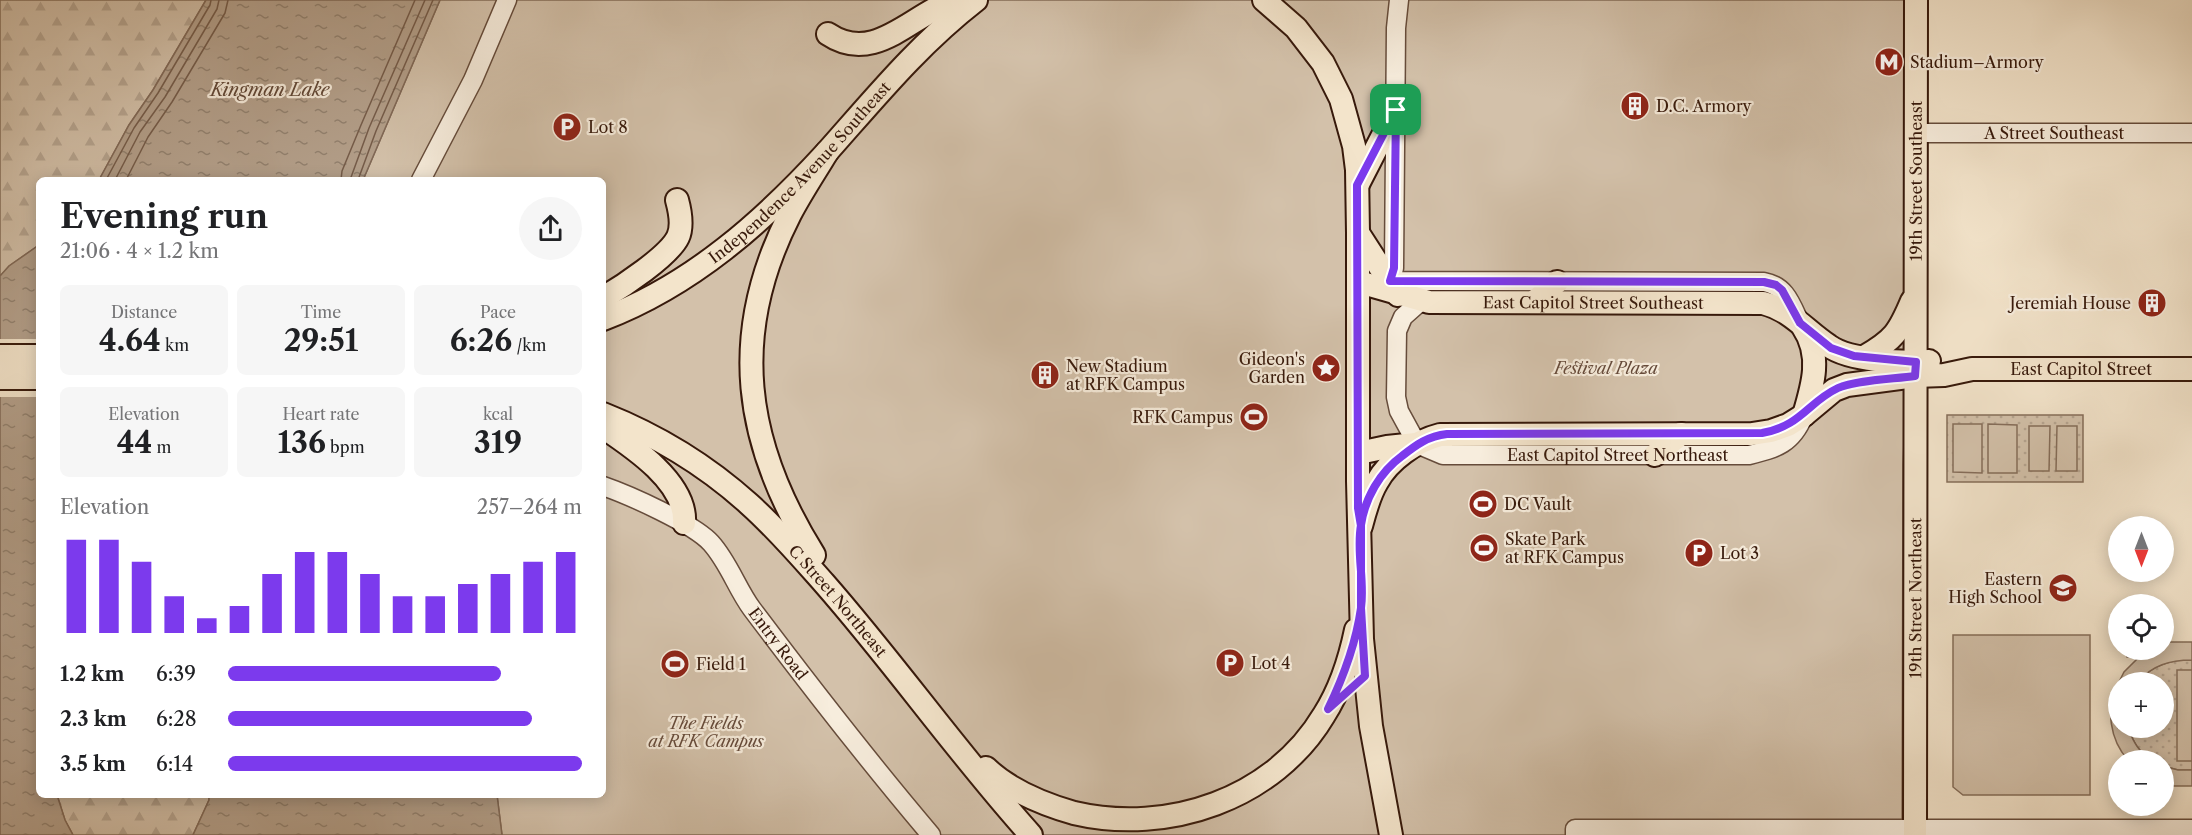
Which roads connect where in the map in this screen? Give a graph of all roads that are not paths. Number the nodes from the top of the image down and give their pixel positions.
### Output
1 (507, 0) edge
2 (967, 0) edge
3 (976, 0) edge
4 (1264, 0) edge
5 (1399, 0) edge
6 (1916, 0) edge
7 (828, 34) dead end
8 (1396, 110) junction
9 (1916, 133) junction
10 (2192, 133) edge
11 (827, 152) junction
12 (422, 177) edge
13 (1357, 185) junction
14 (677, 200) dead end
15 (1358, 233) junction
16 (1359, 282) junction
17 (1557, 282) junction
18 (1394, 288) junction
19 (1916, 291) junction
20 (606, 296) edge
21 (1421, 301) junction
22 (1534, 302) junction
23 (606, 318) edge
24 (1800, 323) junction
25 (0, 356) edge
26 (36, 356) edge
27 (1864, 357) junction
28 (1916, 369) junction
29 (1972, 369) joint
30 (2192, 369) edge
31 (0, 378) edge
32 (36, 378) edge
33 (606, 415) edge
34 (1804, 415) junction
35 (606, 429) edge
36 (1682, 434) junction
37 (1417, 444) junction
38 (1359, 453) junction
39 (1655, 455) junction
40 (606, 487) edge
41 (684, 523) junction
42 (1361, 526) junction
43 (1361, 608) junction
44 (850, 612) junction
45 (1365, 676) junction
46 (1328, 709) junction
47 (978, 765) junction
48 (2192, 829) edge
49 (1575, 832) edge
50 (1749, 832) edge
51 (1915, 832) edge
52 (1030, 834) edge
53 (931, 835) edge
54 (1391, 835) edge

1 - 12 street
2 - 7 main road
3 - 11 main road, Independence Avenue Southeast
4 - 13 main road
5 - 8 street
6 - 9 main road, 19th Street Southeast
8 - 13 main road
8 - 18 street
9 - 10 street, A Street Southeast
9 - 19 main road, 19th Street Southeast
11 - 23 main road, Independence Avenue Southeast
11 - 44 main road
13 - 15 main road
14 - 20 main road
15 - 16 main road
15 - 18 main road
16 - 18 main road
16 - 38 main road
17 - 18 street, East Capitol Street Southeast
17 - 22 main road
17 - 24 street, East Capitol Street Southeast
18 - 21 main road, East Capitol Street Southeast
19 - 27 main road
19 - 28 main road, 19th Street Southeast
21 - 22 main road, East Capitol Street Southeast
21 - 37 street
22 - 24 main road, East Capitol Street Southeast
24 - 27 main road, East Capitol Street Southeast
24 - 34 main road
25 - 26 main road
27 - 28 main road, East Capitol Street Southeast
28 - 29 main road, East Capitol Street Northeast
28 - 34 main road, East Capitol Street Northeast
28 - 51 main road, 19th Street Northeast
29 - 30 main road, East Capitol Street
31 - 32 main road
33 - 44 main road, C Street Northeast
34 - 36 main road, East Capitol Street Northeast
34 - 39 street, East Capitol Street Northeast
35 - 41 main road
36 - 37 main road, East Capitol Street Northeast
36 - 39 main road
37 - 38 main road
37 - 39 street, East Capitol Street Northeast
37 - 42 main road, East Capitol Street Northeast
38 - 42 main road
40 - 41 street, Entry Road
41 - 53 street, Entry Road
42 - 43 main road
43 - 45 main road
43 - 46 main road
44 - 47 main road, C Street Northeast
45 - 46 main road
45 - 54 main road
46 - 47 main road
47 - 52 main road
48 - 51 street
49 - 50 street
50 - 51 street

